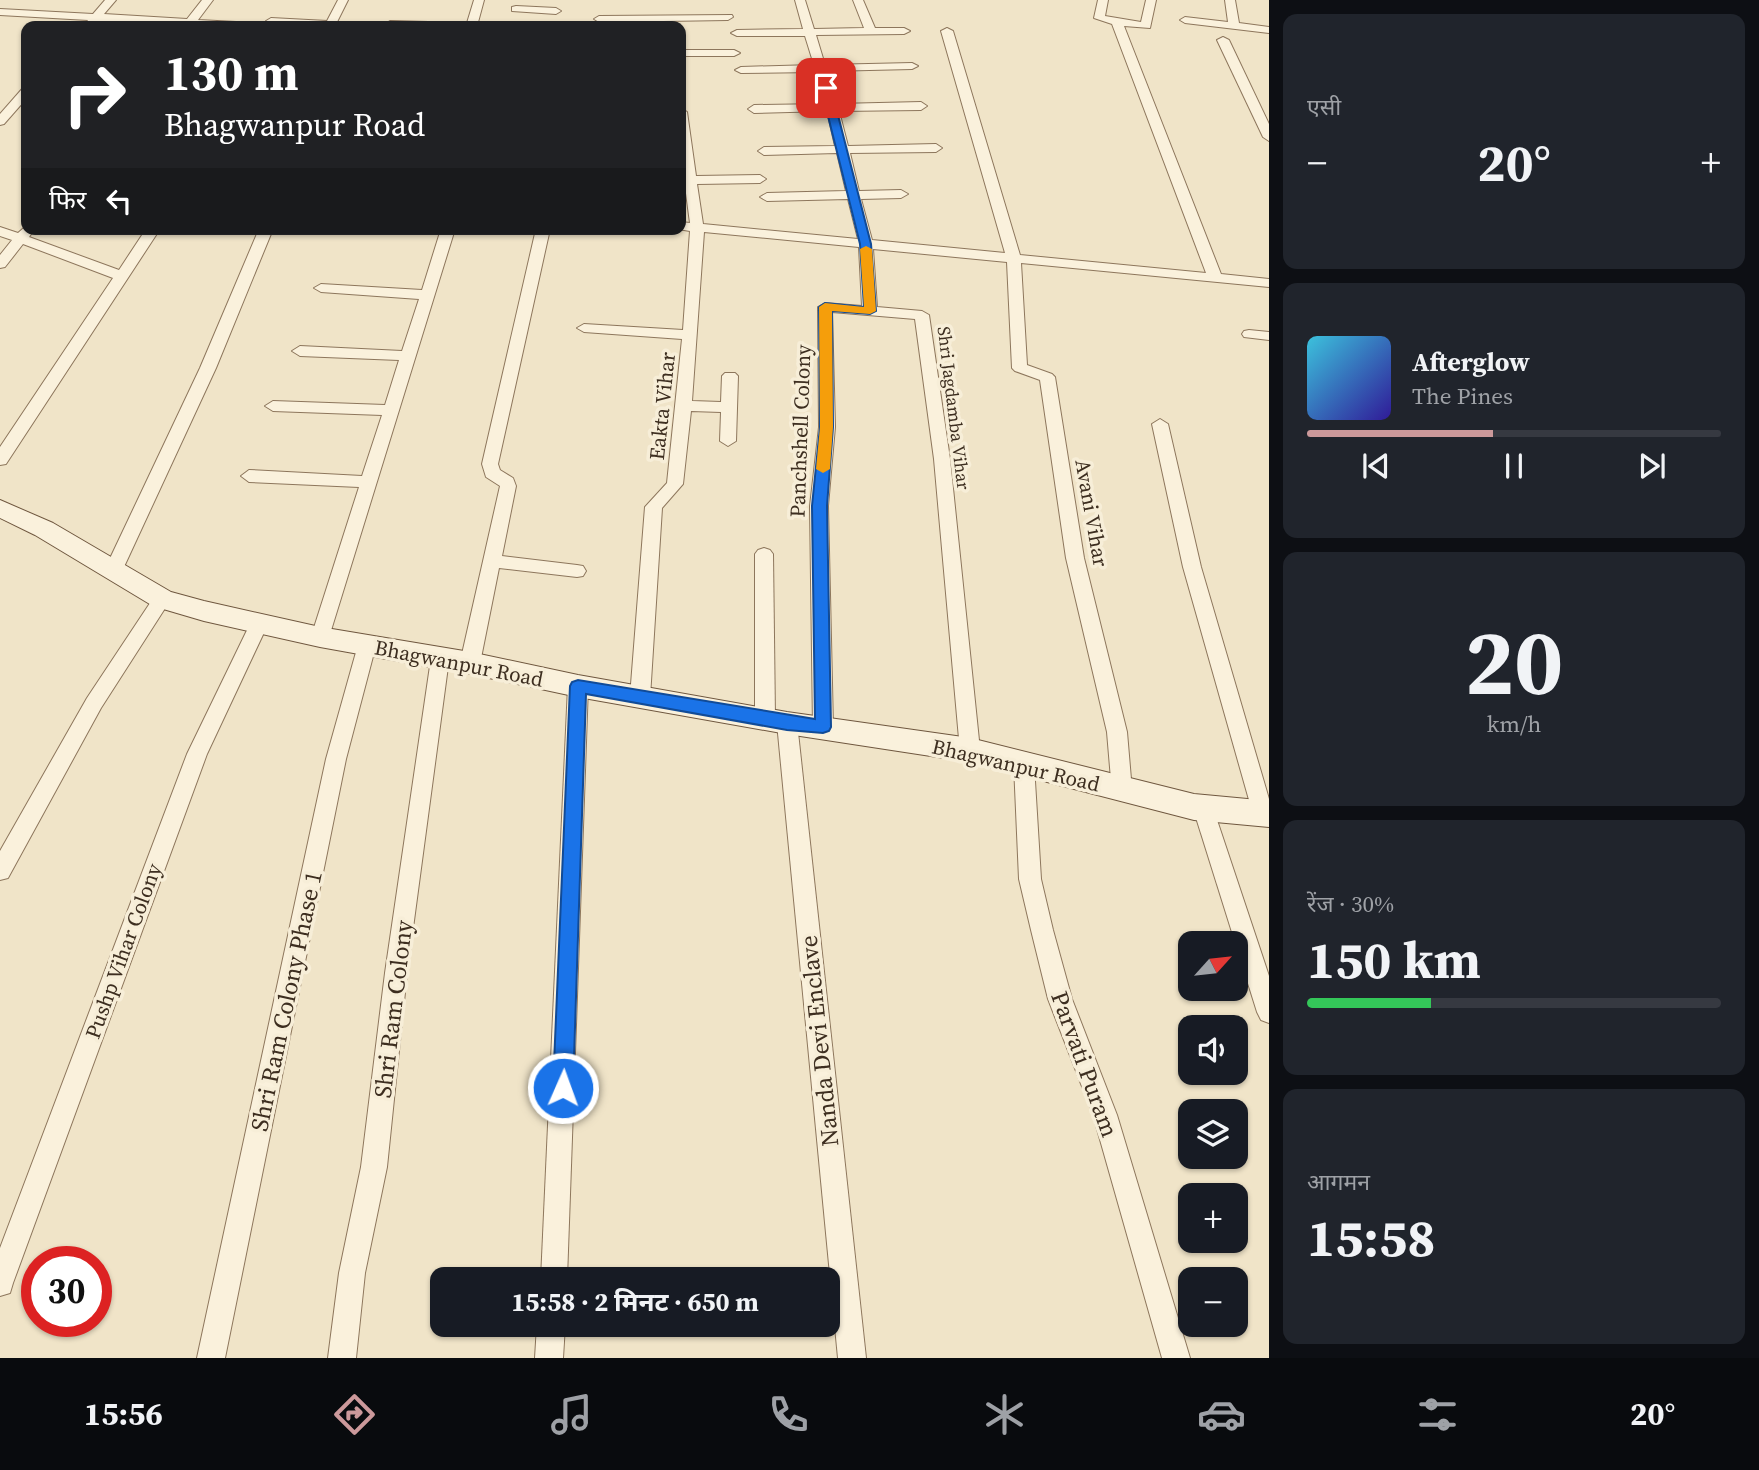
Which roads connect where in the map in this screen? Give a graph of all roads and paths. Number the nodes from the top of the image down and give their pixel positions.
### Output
1 (22, 0) edge
2 (111, 0) edge
3 (208, 0) edge
4 (343, 0) edge
5 (478, 0) edge
6 (800, 0) edge
7 (858, 0) edge
8 (1103, 0) edge
9 (1151, 0) edge
10 (1230, 0) edge
11 (556, 6) edge
12 (516, 9) dead end
13 (5, 13) edge
14 (97, 17) junction
15 (728, 17) dead end
16 (669, 18) edge
17 (599, 19) dead end
18 (1185, 20) dead end
19 (93, 21) edge
20 (149, 21) edge
21 (190, 21) edge
22 (333, 21) edge
23 (473, 21) edge
24 (1117, 22) junction
25 (1234, 26) junction
26 (1269, 30) edge
27 (904, 31) dead end
28 (947, 31) dead end
29 (808, 32) junction
30 (870, 32) junction
31 (737, 33) dead end
32 (1223, 40) dead end
33 (686, 52) edge
34 (734, 52) dead end
35 (912, 66) dead end
36 (820, 68) junction
37 (741, 70) dead end
38 (21, 98) edge
39 (922, 106) dead end
40 (832, 107) junction
41 (754, 109) dead end
42 (0, 121) edge
43 (1269, 137) edge
44 (936, 148) dead end
45 (842, 149) junction
46 (764, 151) dead end
47 (687, 174) edge
48 (760, 178) dead end
49 (901, 194) dead end
50 (854, 195) junction
51 (767, 197) dead end
52 (689, 227) edge
53 (0, 231) edge
54 (21, 234) edge
55 (23, 235) edge
56 (26, 235) edge
57 (148, 235) edge
58 (263, 235) edge
59 (446, 235) edge
60 (543, 235) edge
61 (866, 244) junction
62 (1014, 259) junction
63 (0, 264) edge
64 (121, 276) junction
65 (1216, 278) junction
66 (1269, 283) edge
67 (321, 288) dead end
68 (428, 295) junction
69 (870, 311) junction
70 (584, 328) dead end
71 (1249, 334) dead end
72 (690, 335) junction
73 (1269, 336) edge
74 (300, 351) dead end
75 (408, 356) junction
76 (730, 376) dead end
77 (273, 406) dead end
78 (683, 406) junction
79 (728, 407) junction
80 (392, 410) junction
81 (1160, 424) dead end
82 (728, 441) dead end
83 (0, 460) edge
84 (249, 476) dead end
85 (369, 482) junction
86 (0, 508) edge
87 (764, 554) dead end
88 (492, 561) junction
89 (114, 569) junction
90 (577, 570) dead end
91 (162, 599) junction
92 (259, 624) junction
93 (320, 637) junction
94 (367, 645) junction
95 (440, 659) junction
96 (470, 663) junction
97 (578, 686) junction
98 (640, 697) junction
99 (776, 721) junction
100 (823, 727) junction
101 (970, 750) junction
102 (1024, 765) junction
103 (1122, 791) junction
104 (1203, 808) junction
105 (1266, 814) edge
106 (0, 871) edge
107 (1269, 1013) edge
108 (555, 1267) edge
109 (0, 1283) edge
110 (550, 1337) edge
111 (211, 1358) edge
112 (342, 1358) edge
113 (549, 1358) edge
114 (852, 1358) edge
115 (1176, 1358) edge

1 - 13 street
2 - 14 street
3 - 21 street
4 - 22 street
5 - 23 street
6 - 29 street
7 - 30 street
8 - 24 street
9 - 24 street
10 - 25 street
11 - 12 street
13 - 14 street
14 - 19 street
14 - 20 street
15 - 16 street
16 - 17 street
18 - 25 street
24 - 65 street
25 - 26 street
27 - 30 street
28 - 62 street
29 - 30 street
29 - 31 street
29 - 36 street
32 - 43 street
33 - 34 street
35 - 36 street
36 - 37 street
36 - 40 street
38 - 42 street
39 - 40 street
40 - 41 street
40 - 45 street
44 - 45 street
45 - 46 street
45 - 50 street
47 - 48 street
47 - 52 street, Eakta Vihar
49 - 50 street
50 - 51 street
50 - 61 street
52 - 61 street
52 - 72 street, Eakta Vihar
53 - 54 street
55 - 63 street
56 - 64 street
57 - 64 street
58 - 89 street
59 - 68 street
60 - 88 street
61 - 62 street
61 - 69 street
62 - 65 street
62 - 103 street, Avani Vihar
64 - 83 street
65 - 66 street
67 - 68 street
68 - 75 street
69 - 100 street, Panchshell Colony
69 - 101 street, Shri Jagdamba Vihar
70 - 72 street
71 - 73 street
72 - 78 street, Eakta Vihar
74 - 75 street
75 - 80 street
76 - 79 street
77 - 80 street
78 - 79 street
78 - 98 street, Eakta Vihar
79 - 82 street
80 - 85 street
81 - 105 street
84 - 85 street
85 - 93 street
86 - 89 street, Bhagwanpur Road
87 - 99 street, Nanda Devi Enclave
88 - 90 street
88 - 96 street
89 - 91 street, Bhagwanpur Road
91 - 92 street, Bhagwanpur Road
91 - 106 street
92 - 93 street, Bhagwanpur Road
92 - 109 street, Pushp Vihar Colony
93 - 94 street, Bhagwanpur Road
94 - 95 street, Bhagwanpur Road
94 - 111 street, Shri Ram Colony Phase 1
95 - 96 street, Bhagwanpur Road
95 - 112 street, Shri Ram Colony
96 - 97 street, Bhagwanpur Road
97 - 98 street, Bhagwanpur Road
97 - 108 street
98 - 99 street, Bhagwanpur Road
99 - 100 street, Bhagwanpur Road
99 - 114 street, Nanda Devi Enclave
100 - 101 street, Bhagwanpur Road
101 - 102 street, Bhagwanpur Road
102 - 103 street, Bhagwanpur Road
102 - 115 street, Parvati Puram
103 - 104 street, Bhagwanpur Road
104 - 105 street, Bhagwanpur Road
104 - 107 street
110 - 113 street

